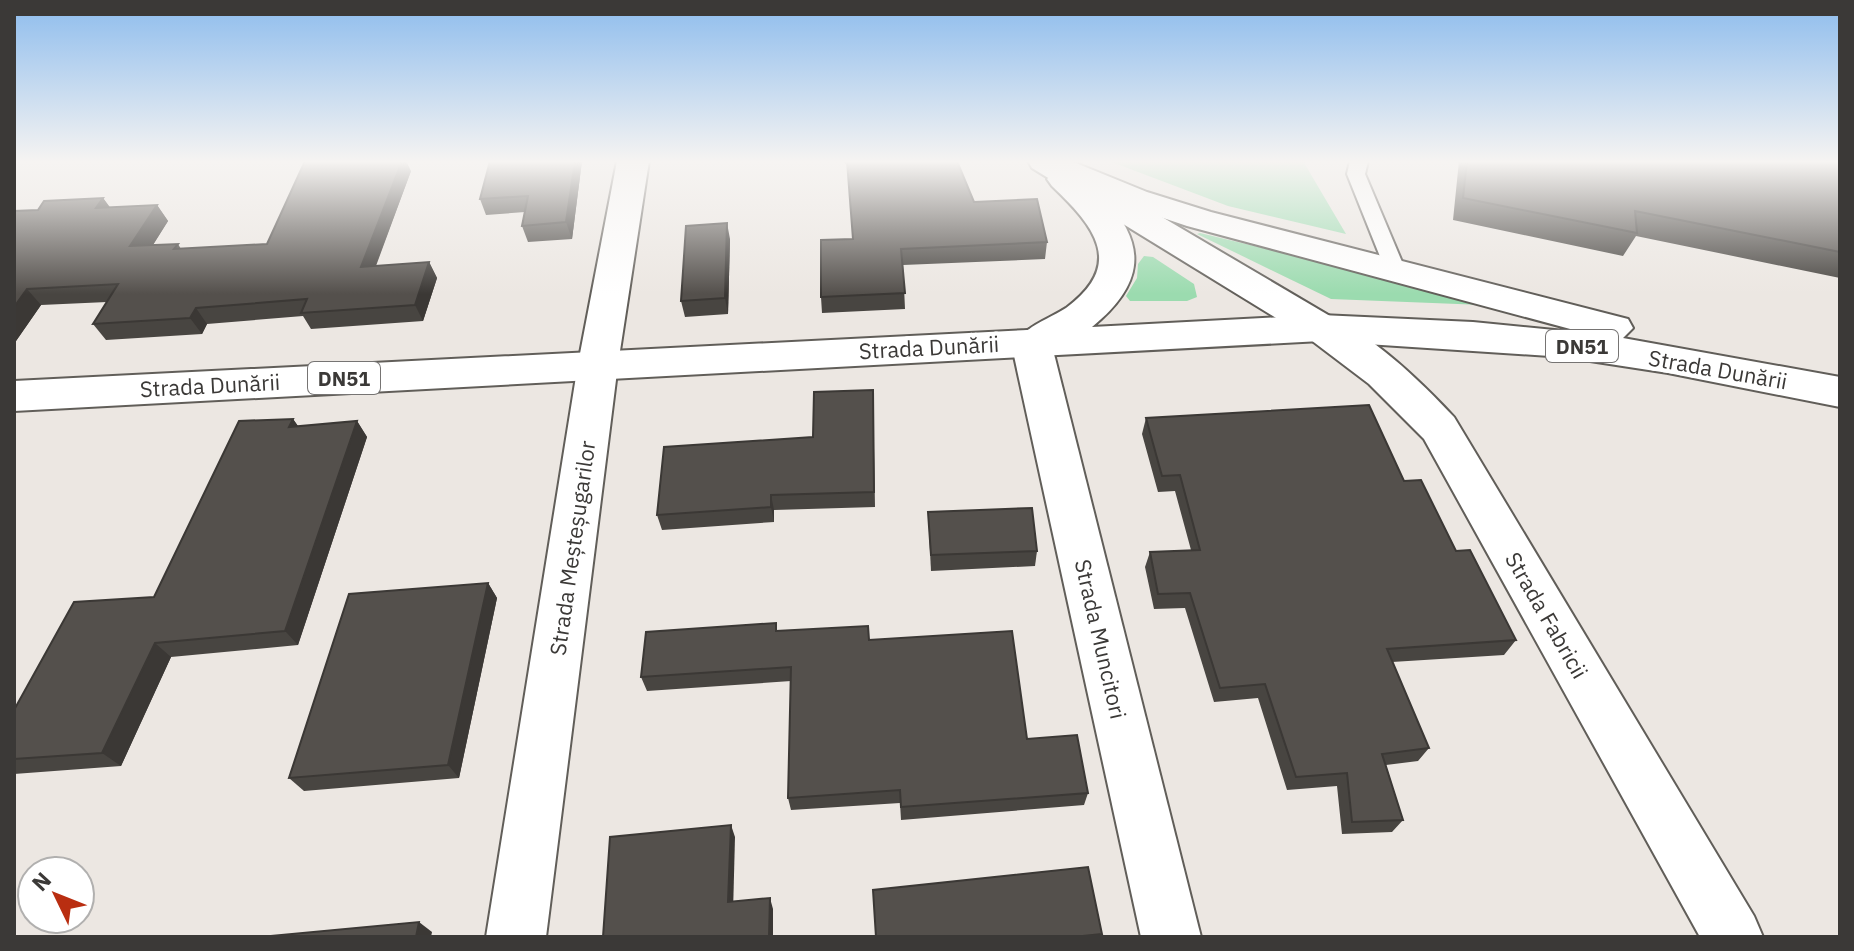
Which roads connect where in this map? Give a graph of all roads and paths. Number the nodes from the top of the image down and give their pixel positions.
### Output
1 (625, 205) edge
2 (1089, 205) edge
3 (1118, 205) edge
4 (1154, 205) edge
5 (1370, 205) edge
6 (1395, 269) junction
7 (1321, 328) junction
8 (1031, 342) junction
9 (598, 364) junction
10 (1840, 392) edge
11 (14, 396) edge
12 (516, 937) edge
13 (1171, 937) edge
14 (1733, 937) edge

1 - 9 main road, Strada Meșteșugarilor
2 - 8 main road
3 - 7 main road, Strada Fabricii
4 - 6 main road
5 - 6 lane
6 - 10 main road
7 - 8 main road, Strada Dunării / DN51
7 - 10 main road, Strada Dunării / DN51
7 - 14 main road, Strada Fabricii
8 - 9 main road, Strada Dunării / DN51
8 - 13 main road, Strada Muncitori
9 - 11 main road, Strada Dunării / DN51
9 - 12 main road, Strada Meșteșugarilor

